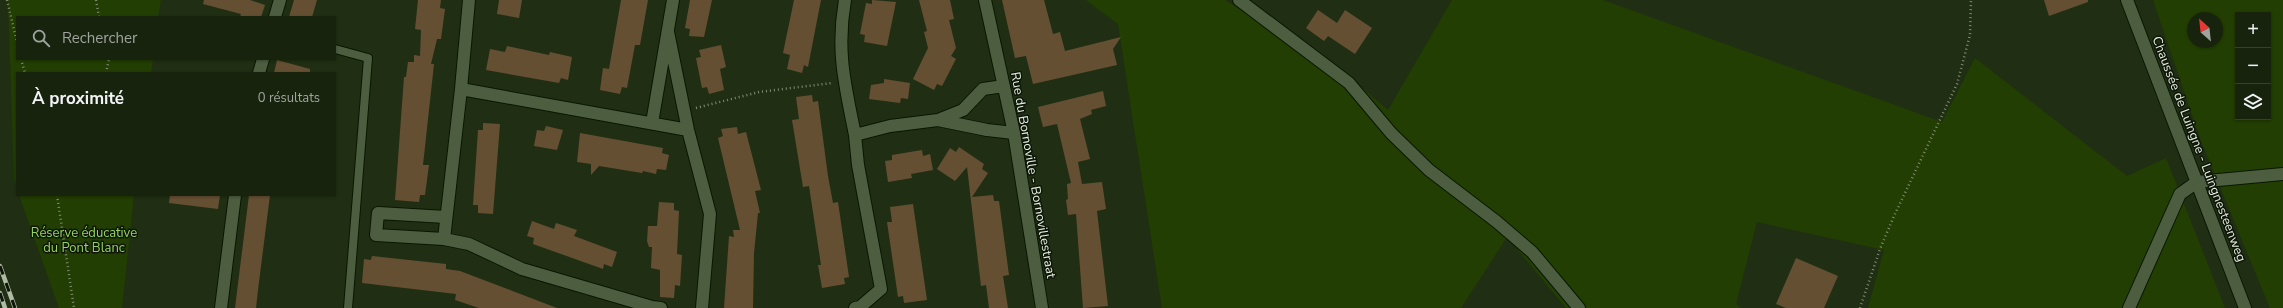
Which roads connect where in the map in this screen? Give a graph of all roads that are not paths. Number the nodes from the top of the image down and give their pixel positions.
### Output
1 (280, 0) edge
2 (469, 0) edge
3 (673, 0) edge
4 (845, 0) edge
5 (984, 0) edge
6 (1239, 0) edge
7 (2127, 0) edge
8 (275, 16) edge
9 (668, 32) junction
10 (336, 49) edge
11 (263, 60) edge
12 (259, 72) edge
13 (1004, 86) junction
14 (461, 89) junction
15 (938, 120) junction
16 (652, 123) junction
17 (688, 130) junction
18 (1014, 133) junction
19 (855, 135) junction
20 (2283, 174) edge
21 (2197, 182) junction
22 (235, 196) edge
23 (446, 217) junction
24 (444, 239) junction
25 (221, 308) edge
26 (348, 308) edge
27 (661, 308) edge
28 (702, 308) edge
29 (855, 308) edge
30 (1042, 308) edge
31 (1579, 308) edge
32 (2129, 308) edge
33 (2245, 308) edge

1 - 8 street
2 - 14 street
3 - 9 street
4 - 19 street
5 - 13 street, Rue du Bornoville - Bornovillestraat
6 - 31 street
7 - 21 street, Chaussée de Luingne - Luingnesteenweg
9 - 16 street
9 - 17 street
10 - 26 lane
11 - 12 street
13 - 15 street
13 - 18 street, Rue du Bornoville - Bornovillestraat
14 - 16 street
14 - 23 street
15 - 18 street
15 - 19 street
16 - 17 street
17 - 28 street
18 - 30 street, Rue du Bornoville - Bornovillestraat
19 - 29 street
20 - 21 street
21 - 32 street
21 - 33 street, Chaussée de Luingne - Luingnesteenweg
22 - 25 street
23 - 24 street
23 - 24 street
24 - 27 street

